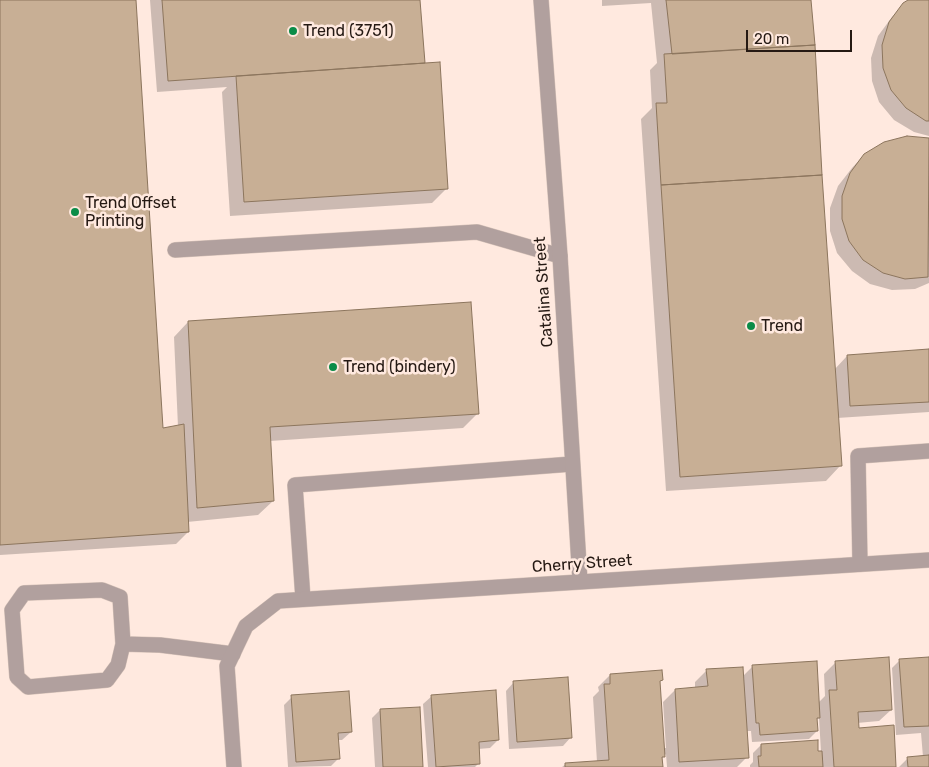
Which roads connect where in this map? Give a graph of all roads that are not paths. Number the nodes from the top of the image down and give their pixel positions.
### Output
1 (541, 0) edge
2 (175, 250) dead end
3 (560, 256) junction
4 (929, 451) edge
5 (572, 464) junction
6 (929, 560) edge
7 (860, 564) junction
8 (580, 581) junction
9 (302, 599) junction
10 (123, 644) junction
11 (233, 654) junction
12 (234, 767) edge

1 - 3 street, Catalina Street
2 - 3 street
3 - 5 street, Catalina Street
4 - 7 street
5 - 8 street, Catalina Street
5 - 9 street
6 - 7 street, Cherry Street
7 - 8 street, Cherry Street
8 - 9 street, Cherry Street
9 - 11 street, Cherry Street
10 - 10 street
10 - 11 street
11 - 12 street

